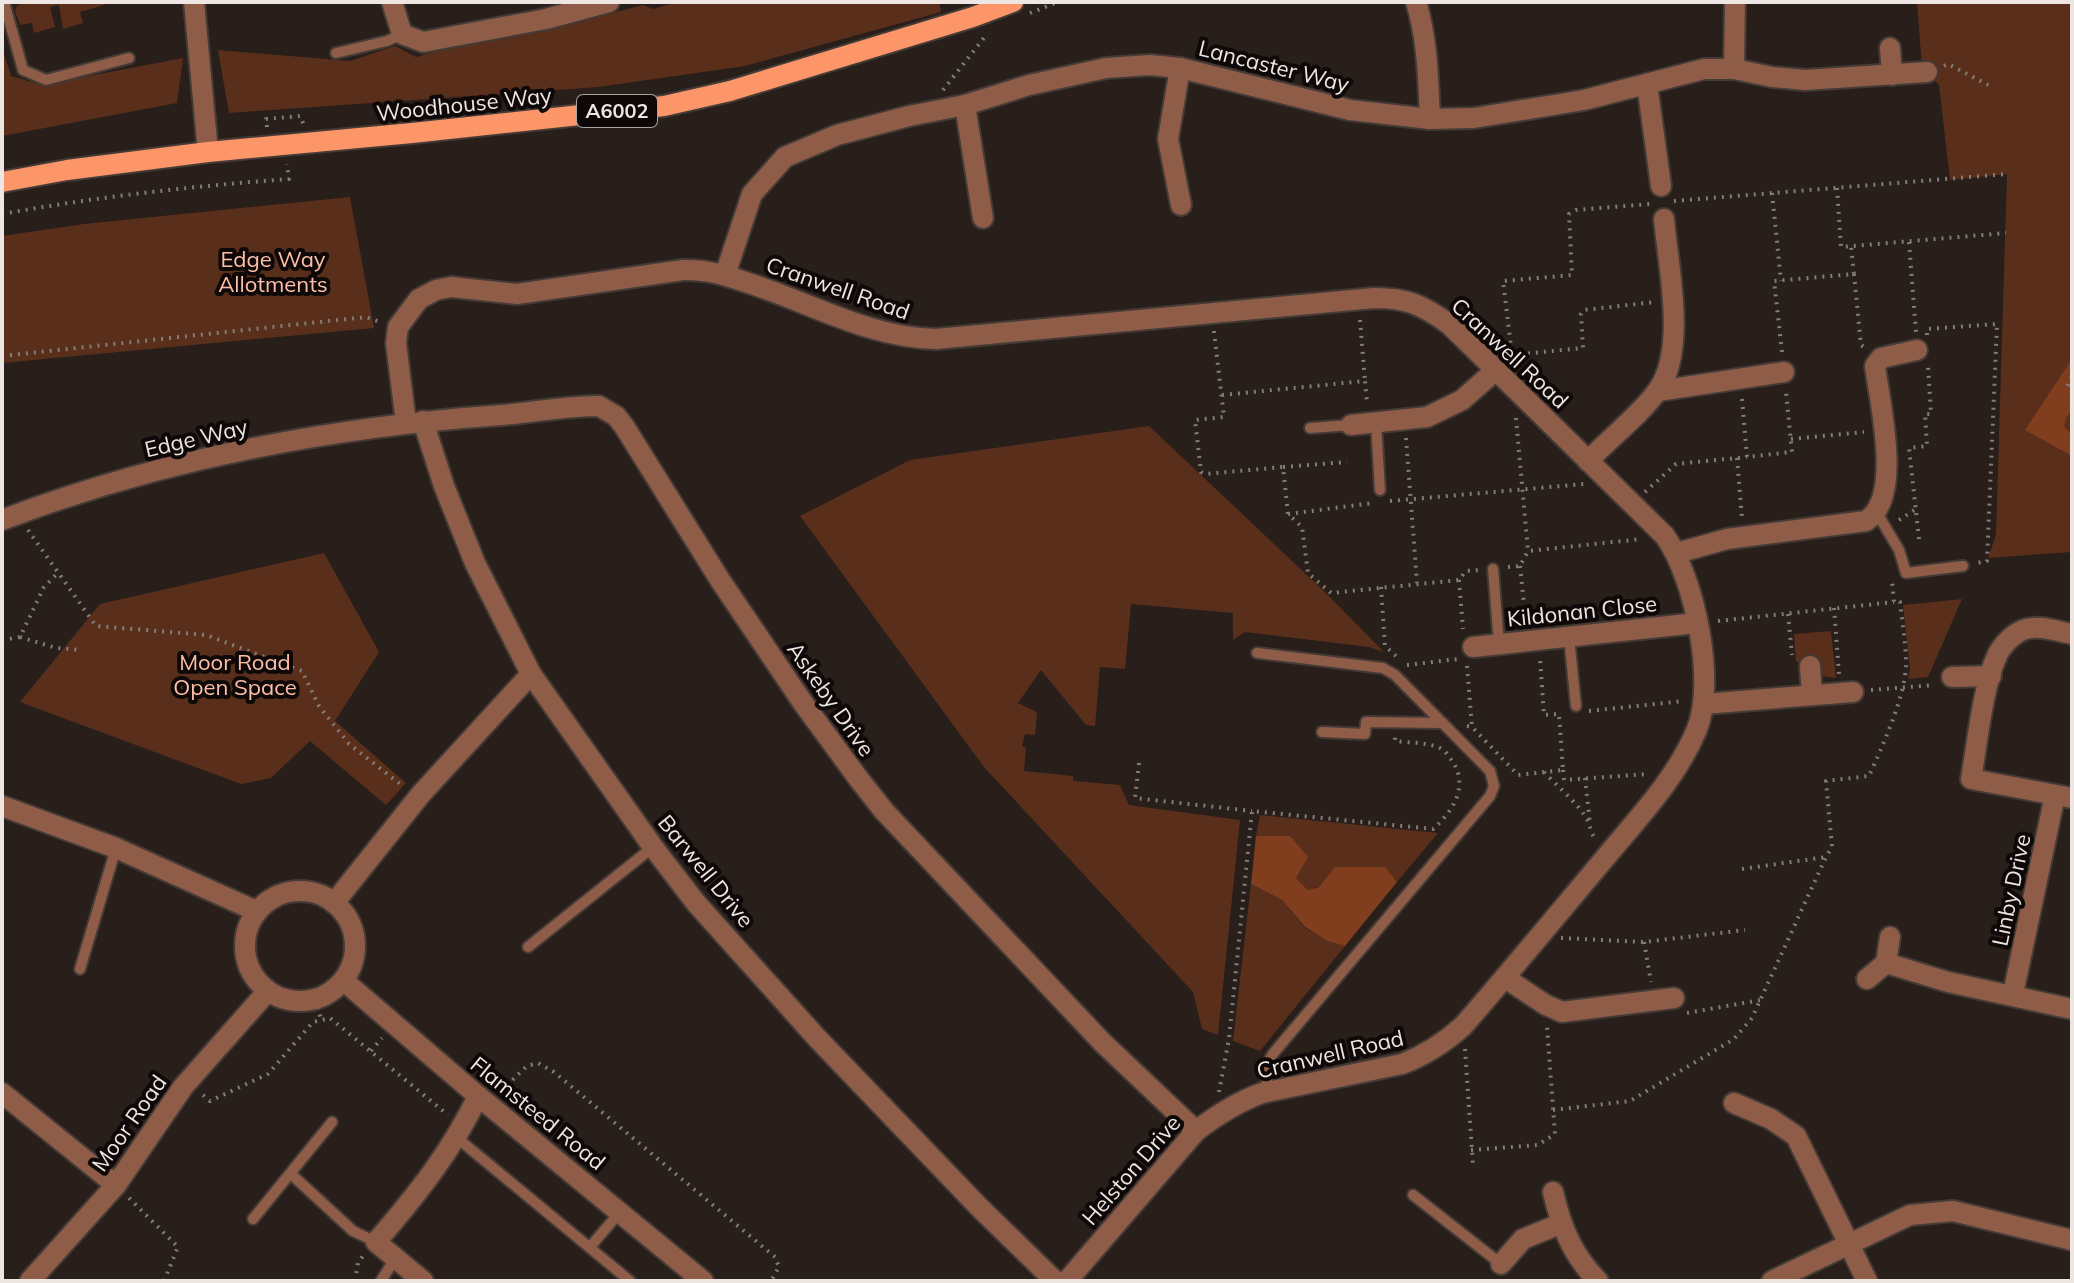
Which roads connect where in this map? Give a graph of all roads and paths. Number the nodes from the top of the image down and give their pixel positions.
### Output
1 (4, 2) edge
2 (194, 2) edge
3 (392, 2) edge
4 (609, 2) edge
5 (1013, 2) edge
6 (1416, 2) edge
7 (1735, 2) edge
8 (992, 27) dead end
9 (402, 34) junction
10 (1890, 48) dead end
11 (336, 53) dead end
12 (129, 58) dead end
13 (1180, 68) junction
14 (1734, 69) junction
15 (1927, 72) joint
16 (1892, 75) junction
17 (1647, 84) junction
18 (1992, 87) dead end
19 (955, 107) junction
20 (1430, 119) junction
21 (208, 152) junction
22 (2007, 174) dead end
23 (289, 179) dead end
24 (2, 182) edge
25 (1661, 186) dead end
26 (1837, 188) junction
27 (1772, 193) junction
28 (1181, 205) dead end
29 (2, 214) edge
30 (983, 218) dead end
31 (1664, 219) dead end
32 (2006, 233) dead end
33 (1909, 242) junction
34 (1851, 246) junction
35 (1854, 274) junction
36 (725, 275) junction
37 (1781, 281) junction
38 (1358, 299) junction
39 (1672, 301) junction
40 (1212, 313) junction
41 (398, 327) junction
42 (1922, 350) junction
43 (1512, 355) junction
44 (2, 356) edge
45 (1878, 363) junction
46 (1496, 370) junction
47 (1784, 372) junction
48 (1740, 377) junction
49 (2072, 377) edge
50 (1365, 381) junction
51 (1514, 387) junction
52 (1658, 391) junction
53 (2072, 391) edge
54 (1222, 395) junction
55 (1404, 420) junction
56 (415, 422) junction
57 (1365, 424) junction
58 (1310, 428) dead end
59 (1883, 430) junction
60 (1791, 439) junction
61 (1747, 457) junction
62 (1737, 458) junction
63 (1588, 461) junction
64 (1347, 462) dead end
65 (1283, 467) junction
66 (1609, 482) junction
67 (1522, 488) junction
68 (1380, 490) dead end
69 (1411, 498) junction
70 (1633, 506) junction
71 (1916, 509) junction
72 (1288, 514) junction
73 (11, 517) edge
74 (1882, 521) junction
75 (1744, 537) junction
76 (1919, 539) dead end
77 (1528, 551) dead end
78 (1677, 553) junction
79 (1520, 566) dead end
80 (1963, 566) joint
81 (1493, 569) dead end
82 (58, 573) junction
83 (1891, 576) dead end
84 (1459, 580) dead end
85 (1417, 583) dead end
86 (1381, 587) dead end
87 (1331, 593) dead end
88 (1894, 602) junction
89 (1834, 608) junction
90 (1697, 623) junction
91 (2072, 634) edge
92 (20, 637) junction
93 (1569, 637) junction
94 (2, 640) edge
95 (1533, 641) junction
96 (1499, 644) junction
97 (1473, 647) joint
98 (80, 650) dead end
99 (1257, 653) dead end
100 (1405, 665) junction
101 (1810, 666) dead end
102 (531, 674) junction
103 (1991, 676) junction
104 (1416, 677) dead end
105 (1952, 677) joint
106 (1902, 688) junction
107 (1847, 692) junction
108 (1812, 695) junction
109 (1704, 702) junction
110 (1574, 709) joint
111 (1588, 711) dead end
112 (1559, 714) junction
113 (1397, 722) junction
114 (1443, 723) junction
115 (1464, 725) dead end
116 (1472, 727) junction
117 (1322, 732) dead end
118 (1139, 763) dead end
119 (1563, 770) junction
120 (1544, 772) junction
121 (1673, 772) junction
122 (1585, 778) junction
123 (2064, 796) edge
124 (418, 798) junction
125 (2, 806) edge
126 (1252, 811) junction
127 (1591, 835) junction
128 (653, 847) junction
129 (116, 848) junction
130 (1610, 851) junction
131 (1826, 857) junction
132 (1742, 869) dead end
133 (334, 903) junction
134 (256, 911) junction
135 (1545, 929) junction
136 (1745, 930) dead end
137 (1890, 937) dead end
138 (1644, 942) junction
139 (528, 947) dead end
140 (1886, 963) junction
141 (80, 969) dead end
142 (1505, 978) junction
143 (1867, 979) dead end
144 (344, 981) junction
145 (267, 992) junction
146 (2013, 994) junction
147 (1661, 995) junction
148 (316, 999) junction
149 (1763, 1000) junction
150 (1546, 1005) junction
151 (2072, 1009) edge
152 (321, 1020) junction
153 (1463, 1026) junction
154 (188, 1082) junction
155 (1270, 1091) junction
156 (2, 1093) edge
157 (483, 1100) junction
158 (1240, 1101) joint
159 (1734, 1103) dead end
160 (1553, 1110) junction
161 (1215, 1116) junction
162 (332, 1122) dead end
163 (459, 1131) junction
164 (1196, 1131) junction
165 (1471, 1150) junction
166 (1473, 1165) dead end
167 (291, 1174) junction
168 (116, 1185) junction
169 (1553, 1192) dead end
170 (1413, 1195) dead end
171 (620, 1212) junction
172 (253, 1219) dead end
173 (1560, 1224) junction
174 (2072, 1240) edge
175 (376, 1242) junction
176 (1849, 1244) junction
177 (590, 1247) junction
178 (396, 1257) junction
179 (1501, 1264) joint
180 (30, 1281) edge
181 (164, 1281) edge
182 (355, 1281) edge
183 (381, 1281) edge
184 (423, 1281) edge
185 (630, 1281) edge
186 (703, 1281) edge
187 (771, 1281) edge
188 (1055, 1281) edge
189 (1067, 1281) edge
190 (1598, 1281) edge
191 (1772, 1281) edge
192 (1867, 1281) edge

1 - 12 lane
2 - 21 street
3 - 9 street
4 - 9 street
5 - 21 main road, Woodhouse Way / A6002
6 - 20 street
7 - 14 street
8 - 19 path
9 - 11 lane
10 - 16 street
13 - 19 street, Lancaster Way
13 - 20 street, Lancaster Way
13 - 28 street
14 - 16 street, Lancaster Way
14 - 17 street, Lancaster Way
15 - 16 street, Lancaster Way
15 - 18 path
17 - 20 street, Lancaster Way
17 - 25 street
19 - 30 street
19 - 36 street, Lancaster Way
21 - 24 main road, Woodhouse Way / A6002
22 - 26 path
23 - 29 path
26 - 27 path
26 - 34 path
27 - 37 path
27 - 43 path
31 - 39 street
32 - 33 path
33 - 34 path
33 - 42 path
34 - 35 path
35 - 37 path
35 - 45 path
36 - 40 street, Cranwell Road
36 - 41 street, Cranwell Road
37 - 47 path
38 - 40 street, Cranwell Road
38 - 46 street, Cranwell Road
38 - 50 path
39 - 43 path
39 - 52 street
40 - 54 path
41 - 44 path
41 - 56 street
42 - 45 street
42 - 71 path
42 - 80 path
43 - 46 path
45 - 59 street
46 - 51 street, Cranwell Road
46 - 55 street
47 - 48 street
47 - 60 path
48 - 52 street
48 - 61 path
49 - 53 path
50 - 54 path
50 - 57 path
51 - 63 street, Cranwell Road
51 - 67 path
52 - 63 street
54 - 65 path
55 - 57 street
55 - 69 path
56 - 73 street, Edge Way
56 - 102 street, Barwell Drive
56 - 164 street, Askeby Drive
57 - 58 lane
57 - 68 lane
59 - 60 path
59 - 74 street
60 - 61 path
61 - 62 path
62 - 70 path
62 - 75 path
63 - 66 street, Cranwell Road
64 - 65 path
65 - 72 path
66 - 67 path
66 - 70 street, Cranwell Road
67 - 69 path
67 - 77 path
69 - 72 path
69 - 85 path
70 - 78 street, Cranwell Road
71 - 74 path
71 - 76 path
72 - 87 path
73 - 82 path
74 - 75 street
74 - 80 lane
75 - 78 street
78 - 90 street, Cranwell Road
79 - 95 path
81 - 96 lane
82 - 92 path
82 - 124 path
83 - 88 path
84 - 97 path
86 - 100 path
88 - 89 path
88 - 106 path
89 - 90 path
89 - 107 path
90 - 93 street, Kildonan Close
90 - 109 street, Cranwell Road
91 - 103 street
92 - 94 path
92 - 98 path
93 - 95 street, Kildonan Close
93 - 110 lane
95 - 96 street, Kildonan Close
95 - 112 path
96 - 97 street, Kildonan Close
99 - 114 lane
100 - 104 path
100 - 116 path
101 - 108 street
102 - 124 street
102 - 128 street, Barwell Drive
103 - 105 street
103 - 123 street
105 - 106 path
106 - 107 path
106 - 131 path
107 - 108 street
108 - 109 street
109 - 111 path
109 - 121 street, Cranwell Road
110 - 112 path
112 - 119 path
113 - 114 lane
113 - 117 lane
113 - 126 path
114 - 155 lane
115 - 116 path
116 - 120 path
118 - 126 path
119 - 120 path
119 - 122 path
120 - 127 path
121 - 122 path
121 - 130 street, Cranwell Road
122 - 127 path
123 - 146 street, Linby Drive
124 - 133 street
125 - 129 street
126 - 161 path
127 - 130 path
128 - 139 lane
128 - 188 street, Barwell Drive
129 - 134 street
129 - 141 lane
130 - 135 street, Cranwell Road
131 - 132 path
131 - 149 path
133 - 134 street
133 - 144 street
134 - 145 street
135 - 138 path
135 - 142 street, Cranwell Road
136 - 138 path
137 - 140 street
138 - 147 path
140 - 143 street
140 - 146 street
142 - 150 street
142 - 153 street, Cranwell Road
144 - 148 street
144 - 157 street, Flamsteed Road
145 - 148 street
145 - 154 street, Moor Road
146 - 151 street
147 - 149 path
147 - 150 street
148 - 152 path
149 - 160 path
150 - 160 path
152 - 154 path
152 - 163 path
153 - 155 street, Cranwell Road
153 - 165 path
154 - 168 street, Moor Road
155 - 158 street, Cranwell Road
156 - 168 street
157 - 163 street
157 - 171 street, Flamsteed Road
157 - 187 path
158 - 161 street, Helston Drive
159 - 176 street
160 - 165 path
161 - 164 street, Helston Drive
162 - 167 lane
163 - 175 street
163 - 177 lane
164 - 189 street, Helston Drive
165 - 166 path
167 - 172 lane
167 - 175 lane
168 - 180 street, Moor Road
168 - 181 path
169 - 173 street
170 - 179 lane
171 - 177 lane
171 - 186 street, Flamsteed Road
173 - 179 street
173 - 190 street
174 - 176 street
175 - 178 street
175 - 182 path
176 - 191 street
176 - 192 street
177 - 185 lane
178 - 183 lane
178 - 184 street

